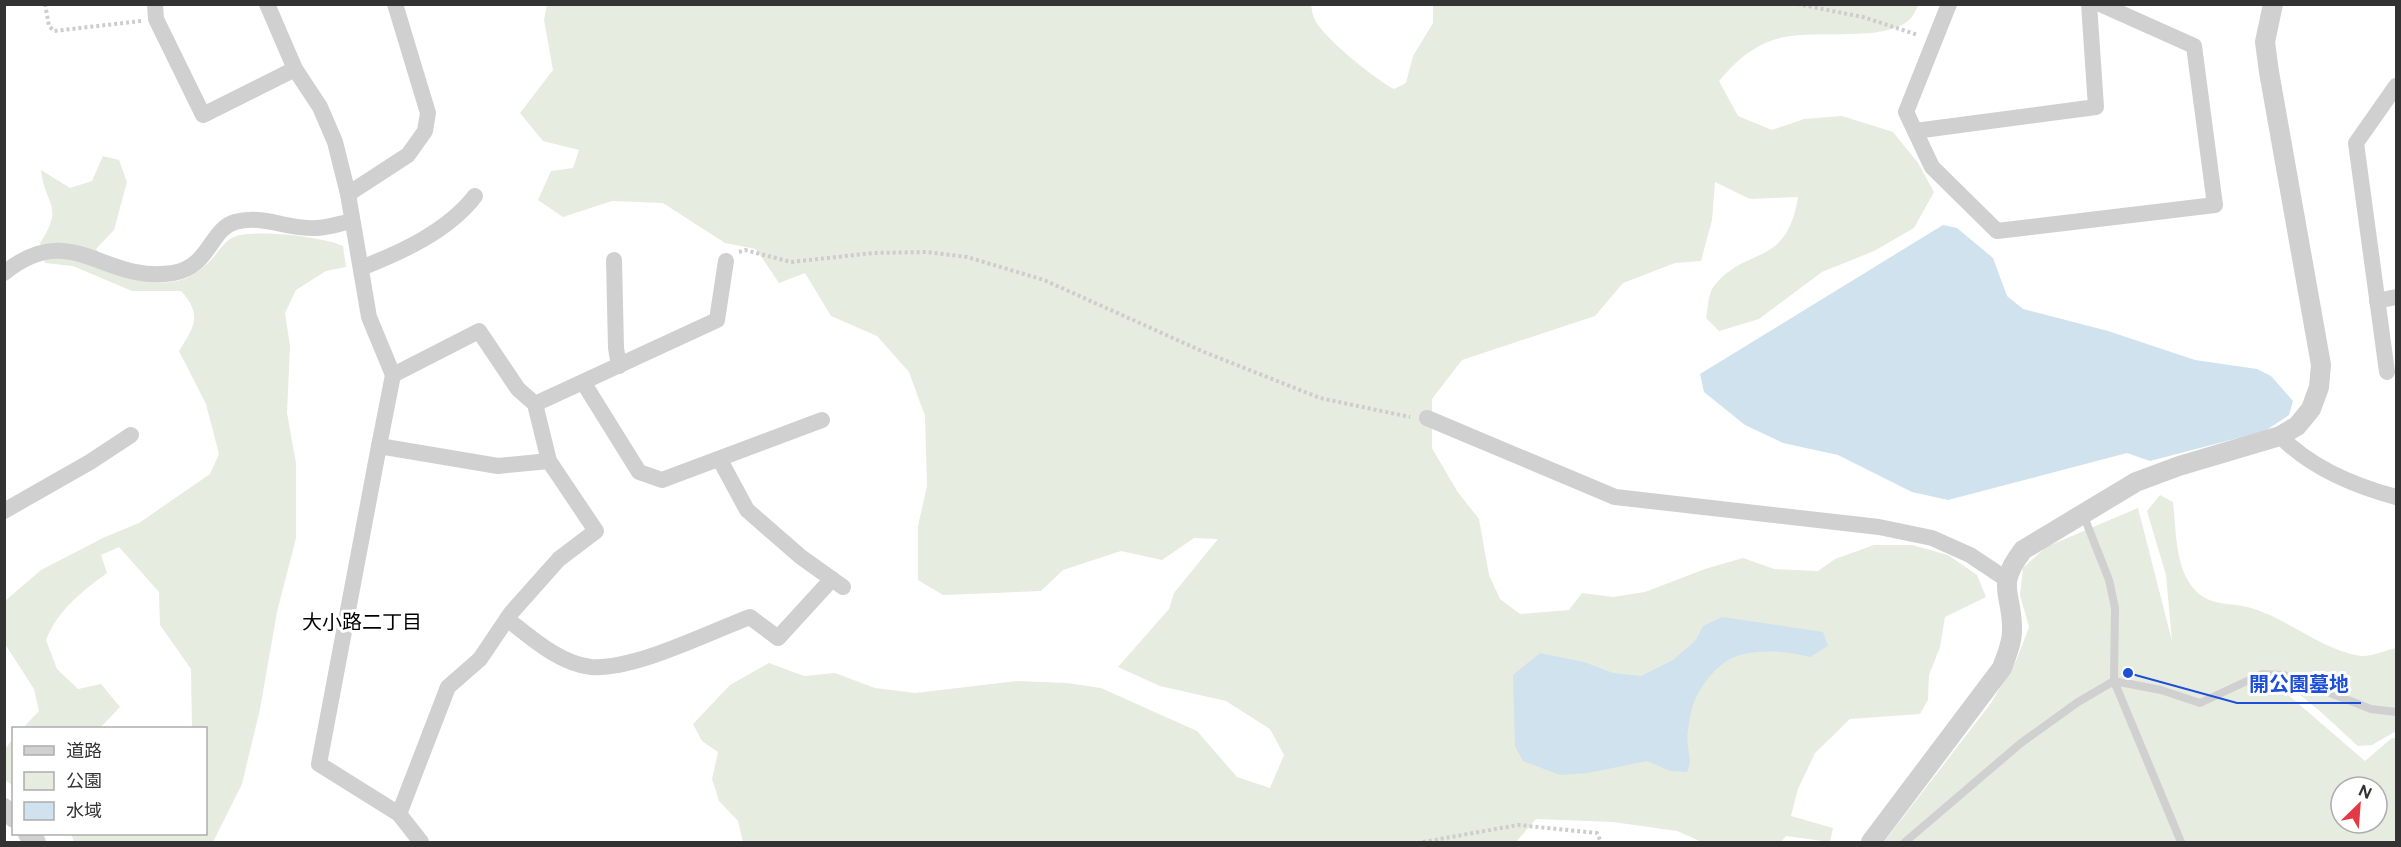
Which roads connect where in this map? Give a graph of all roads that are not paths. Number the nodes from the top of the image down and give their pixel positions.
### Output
1 (267, 4) edge
2 (395, 4) edge
3 (1949, 4) edge
4 (2089, 4) edge
5 (2100, 4) edge
6 (2273, 4) edge
7 (156, 12) edge
8 (295, 69) junction
9 (2397, 86) edge
10 (1915, 131) junction
11 (348, 194) junction
12 (475, 196) dead end
13 (352, 221) junction
14 (614, 260) dead end
15 (726, 261) road end
16 (361, 268) junction
17 (4, 273) edge
18 (2397, 297) edge
19 (2377, 301) junction
20 (619, 366) junction
21 (2387, 372) dead end
22 (393, 375) junction
23 (583, 382) junction
24 (536, 404) junction
25 (1426, 418) road end
26 (822, 420) dead end
27 (131, 435) dead end
28 (2280, 436) junction
29 (379, 446) junction
30 (720, 460) junction
31 (549, 462) junction
32 (2397, 497) edge
33 (4, 511) edge
34 (2083, 514) junction
35 (2006, 579) junction
36 (507, 620) junction
37 (2114, 681) junction
38 (2397, 712) edge
39 (399, 814) junction
40 (421, 843) edge
41 (1871, 843) edge
42 (1905, 843) edge
43 (2181, 843) edge

1 - 8 street
2 - 11 street
3 - 10 street
4 - 10 street
5 - 10 street
6 - 28 street
7 - 8 street
8 - 11 street
9 - 19 street
11 - 13 street
12 - 16 street
13 - 16 street
13 - 17 street
14 - 20 street
15 - 20 street
16 - 22 street
18 - 19 street
19 - 21 street
20 - 23 street
22 - 24 street
22 - 29 street
23 - 24 street
23 - 30 street
24 - 31 street
25 - 35 street
26 - 30 street
27 - 33 street
28 - 32 street
28 - 34 street
29 - 31 street
29 - 39 street
30 - 36 street
31 - 36 street
34 - 35 street
34 - 37 lane
35 - 41 street
36 - 39 street
37 - 38 lane
37 - 42 lane
37 - 43 lane
39 - 40 street

